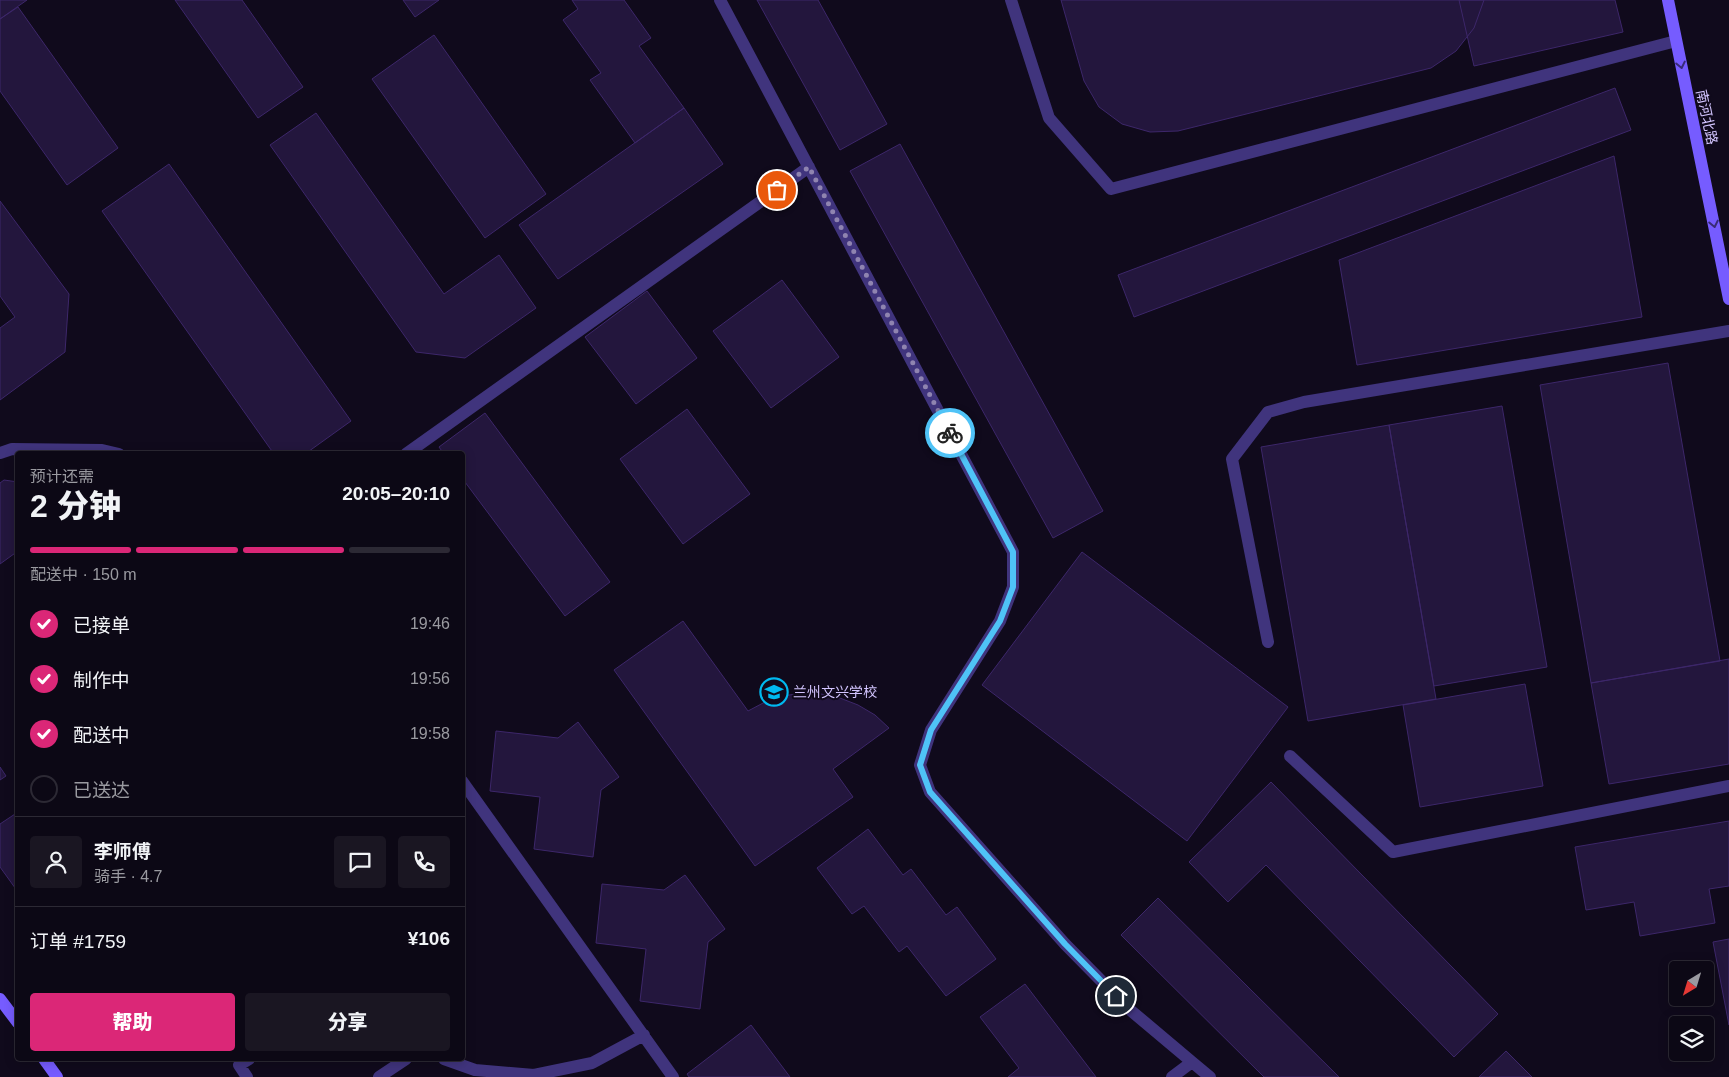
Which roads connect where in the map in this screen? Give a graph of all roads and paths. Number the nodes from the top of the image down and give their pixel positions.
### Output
1 (720, 0) edge
2 (1011, 0) edge
3 (1668, 0) edge
4 (1676, 41) junction
5 (809, 167) junction
6 (1729, 299) edge
7 (1729, 330) edge
8 (106, 451) edge
9 (410, 451) edge
10 (0, 453) edge
11 (1268, 642) dead end
12 (1290, 756) dead end
13 (465, 785) edge
14 (1729, 786) edge
15 (0, 998) edge
16 (15, 1019) edge
17 (644, 1035) junction
18 (45, 1061) edge
19 (246, 1061) edge
20 (403, 1061) edge
21 (450, 1061) edge
22 (1192, 1062) junction
23 (57, 1077) edge
24 (247, 1077) edge
25 (379, 1077) edge
26 (673, 1077) edge
27 (1172, 1077) edge
28 (1210, 1077) edge

1 - 5 street
2 - 4 street
3 - 4 street, 南河北路
4 -> 6 street, 南河北路
5 - 9 street
5 - 22 street
7 - 11 street
8 - 10 street
12 - 14 street
13 - 17 street
15 - 16 street
17 - 21 street
17 - 26 street
18 - 23 street
19 - 24 street
20 - 25 street
22 - 27 street
22 - 28 street

